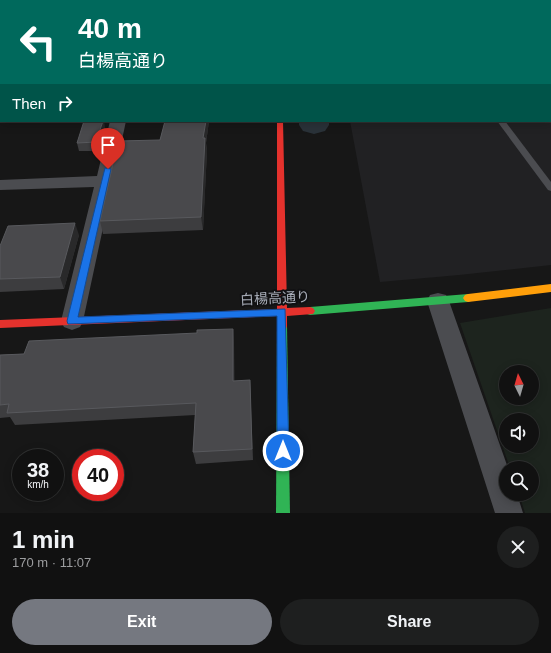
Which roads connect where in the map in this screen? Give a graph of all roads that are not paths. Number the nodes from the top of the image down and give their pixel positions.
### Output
1 (118, 122) edge
2 (280, 122) edge
3 (502, 122) edge
4 (105, 181) junction
5 (0, 185) edge
6 (551, 188) edge
7 (551, 288) edge
8 (438, 301) junction
9 (282, 312) junction
10 (72, 321) junction
11 (0, 324) edge
12 (283, 513) edge
13 (509, 513) edge

1 - 4 street
2 - 9 street
3 - 6 lane
4 - 5 street
4 - 10 street
7 - 8 street, 白楊高通り
8 - 9 street, 白楊高通り
8 - 13 street
9 - 10 street, 白楊高通り
9 - 12 street
10 - 11 street, 白楊高通り

